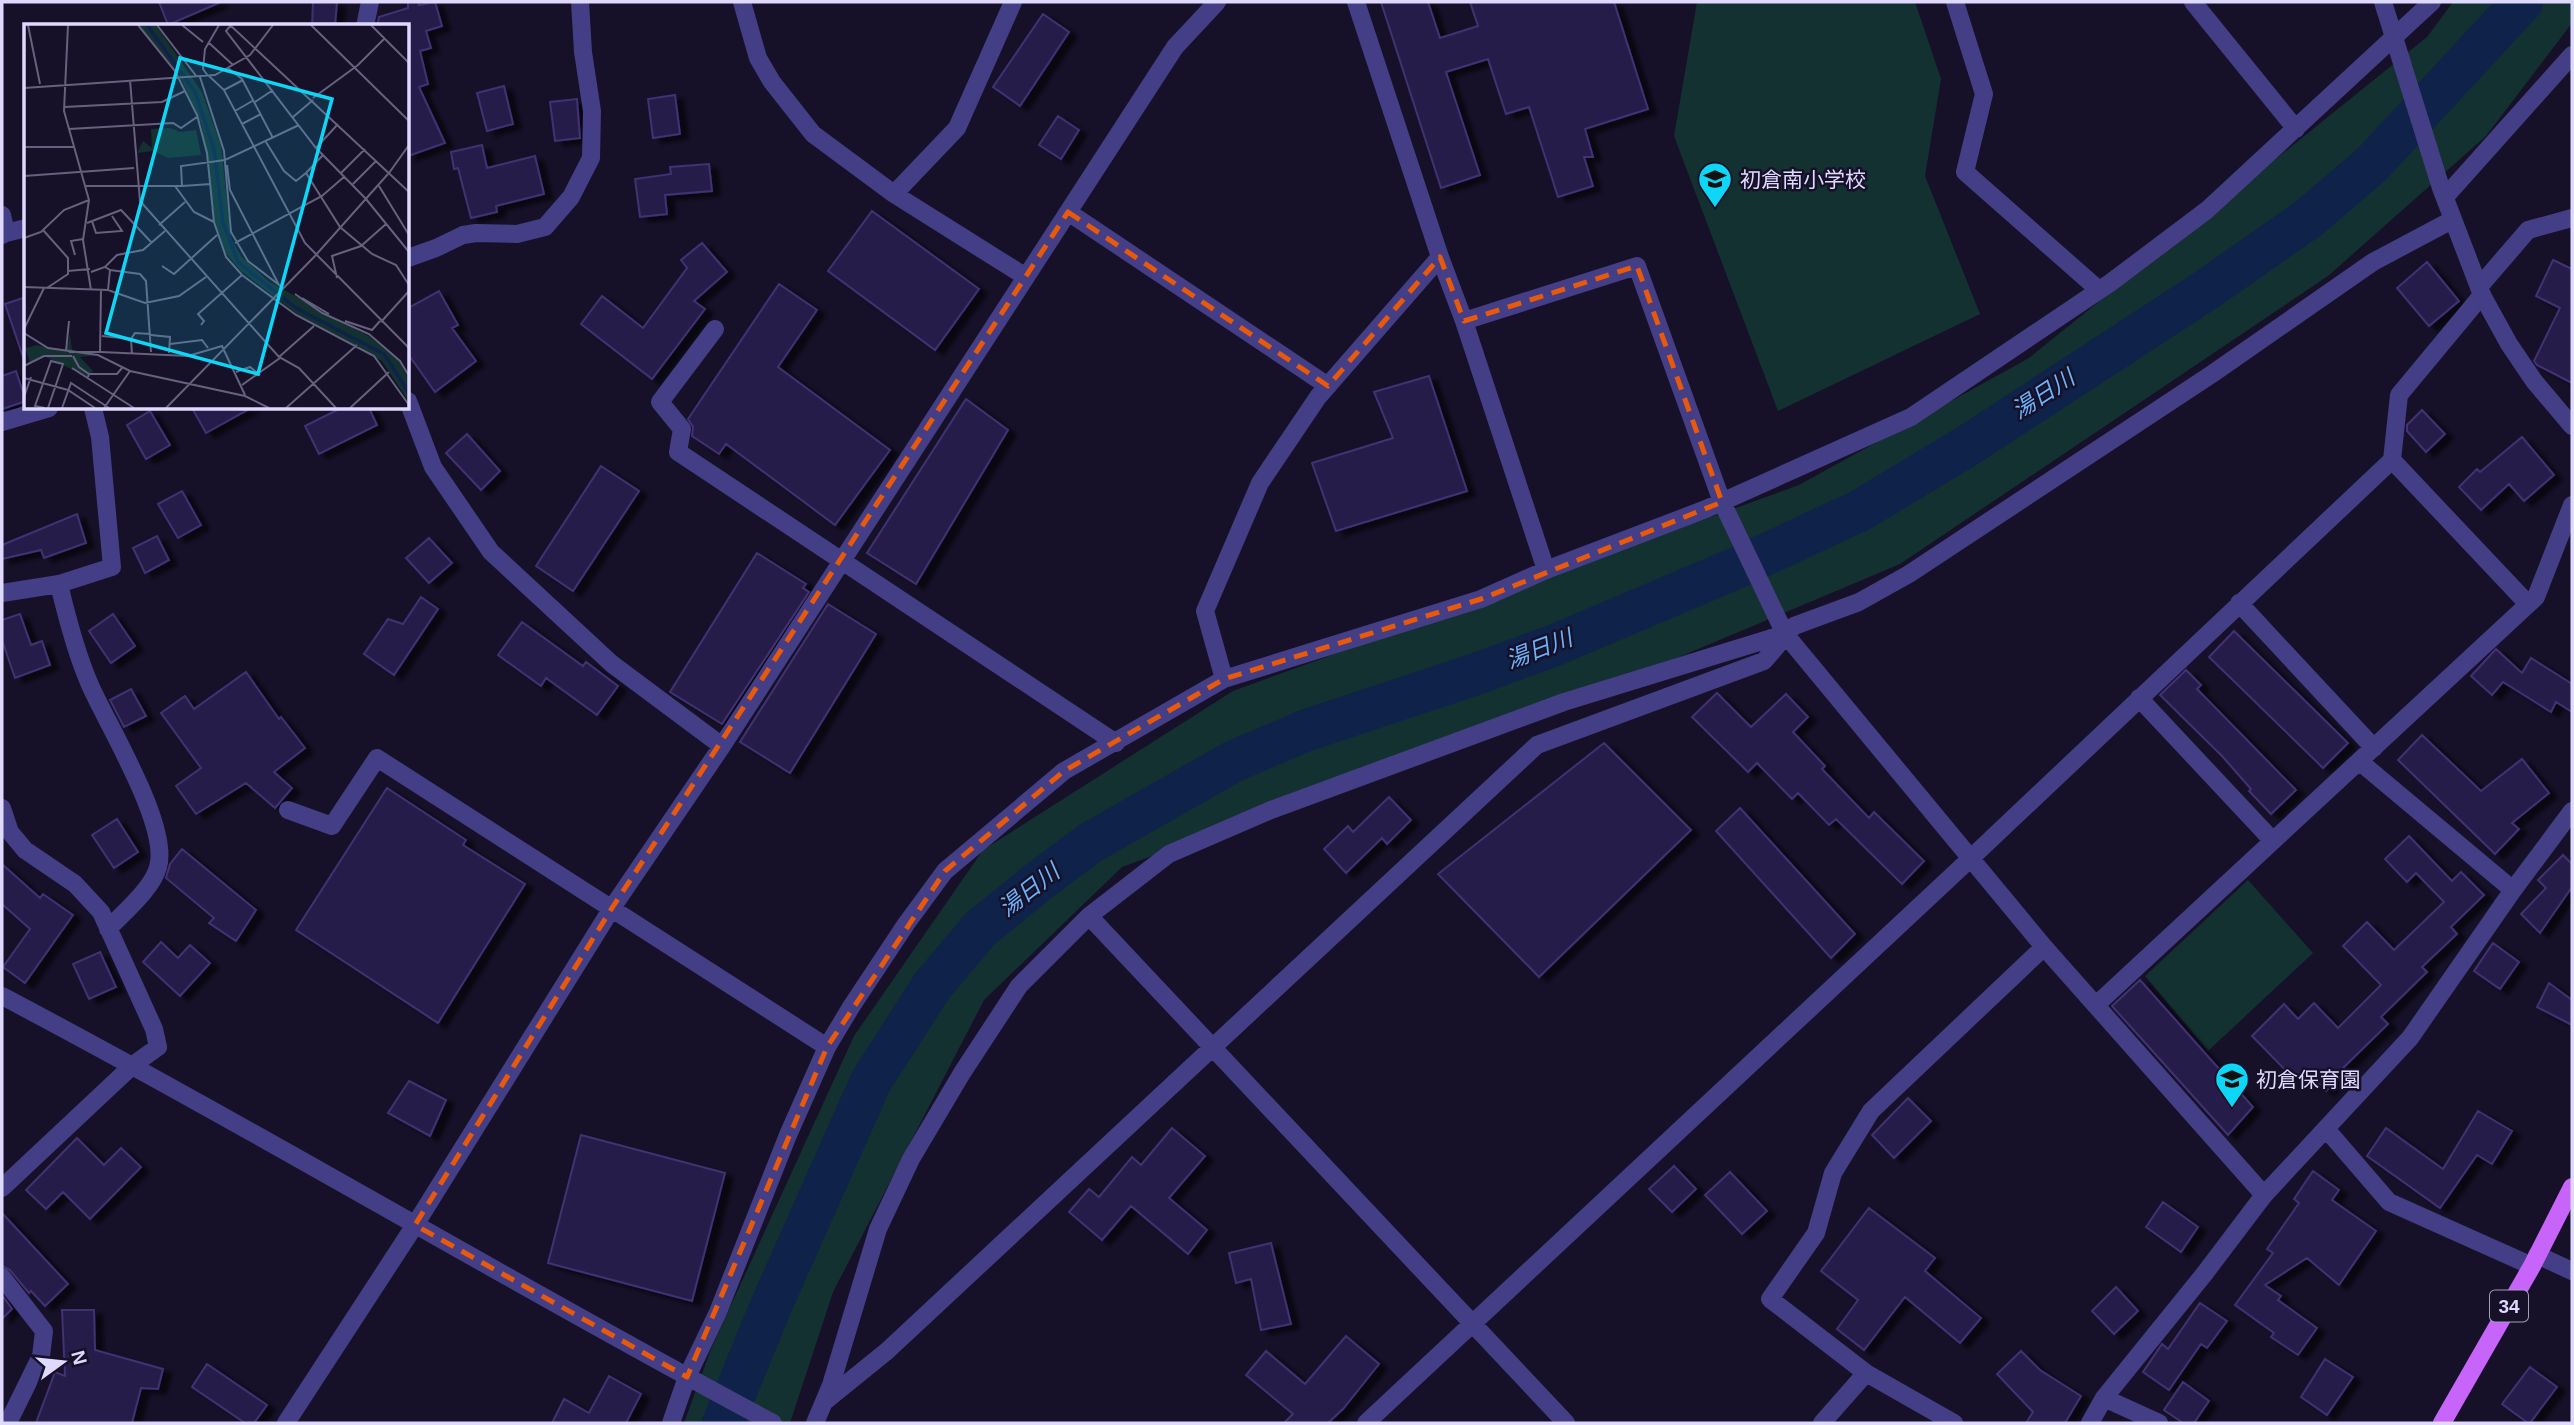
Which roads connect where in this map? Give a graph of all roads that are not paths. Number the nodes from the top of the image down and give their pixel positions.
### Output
1 (370, 2) edge
2 (580, 2) edge
3 (742, 2) edge
4 (1013, 2) edge
5 (1217, 2) edge
6 (1356, 2) edge
7 (1955, 2) edge
8 (2193, 2) edge
9 (2383, 2) edge
10 (2432, 2) edge
11 (365, 24) edge
12 (2396, 43) junction
13 (2572, 55) edge
14 (2296, 129) junction
15 (2443, 192) junction
16 (894, 194) junction
17 (1068, 212) junction
18 (2, 215) edge
19 (2572, 218) edge
20 (2452, 220) junction
21 (24, 229) edge
22 (4, 234) edge
23 (410, 257) edge
24 (1440, 257) junction
25 (1026, 277) junction
26 (2099, 290) junction
27 (2481, 291) junction
28 (1464, 321) junction
29 (715, 329) dead end
30 (1328, 386) junction
31 (410, 406) edge
32 (42, 410) edge
33 (93, 410) edge
34 (2, 422) edge
35 (2572, 426) edge
36 (2392, 460) junction
37 (2572, 505) edge
38 (1725, 508) junction
39 (842, 561) junction
40 (1546, 570) junction
41 (59, 584) junction
42 (2, 593) edge
43 (2239, 603) junction
44 (2528, 604) junction
45 (1782, 628) junction
46 (1224, 679) junction
47 (2139, 698) junction
48 (1116, 743) junction
49 (722, 746) junction
50 (2374, 748) junction
51 (2359, 761) junction
52 (2, 808) edge
53 (288, 810) dead end
54 (2572, 811) edge
55 (2273, 841) junction
56 (1969, 859) junction
57 (2513, 890) junction
58 (612, 908) junction
59 (1089, 916) junction
60 (108, 929) junction
61 (2044, 947) junction
62 (2, 996) edge
63 (2096, 1005) junction
64 (1212, 1046) junction
65 (827, 1047) junction
66 (133, 1065) junction
67 (2327, 1130) junction
68 (2572, 1187) edge
69 (2, 1188) edge
70 (2264, 1195) junction
71 (415, 1225) junction
72 (2534, 1260) junction
73 (2572, 1271) edge
74 (2, 1276) edge
75 (1473, 1325) junction
76 (1867, 1373) junction
77 (688, 1378) junction
78 (2104, 1398) junction
79 (824, 1402) junction
80 (8, 1423) edge
81 (286, 1423) edge
82 (671, 1423) edge
83 (773, 1423) edge
84 (815, 1423) edge
85 (1366, 1423) edge
86 (1566, 1423) edge
87 (1822, 1423) edge
88 (1954, 1423) edge
89 (2090, 1423) edge
90 (2159, 1423) edge
91 (2442, 1423) edge

1 - 11 street
2 - 23 street
3 - 16 street
4 - 16 street
5 - 17 street
6 - 24 street
7 - 26 street
8 - 14 street
9 - 12 street
10 - 12 street
12 - 14 street
12 - 15 street
13 - 15 street
14 - 26 street
15 - 20 street
16 - 25 street
17 - 25 street
17 - 30 street
18 - 22 street
19 - 27 street
20 - 27 street
20 - 45 street
21 - 22 street
24 - 28 street
24 - 30 street
25 - 39 street
26 - 38 street
27 - 35 street
27 - 36 street
28 - 38 street
28 - 40 street
29 - 39 street
30 - 46 street
31 - 49 street
32 - 34 street
33 - 41 street
36 - 43 street
36 - 44 street
37 - 44 street
38 - 40 street
38 - 45 street
39 - 48 street
39 - 49 street
40 - 46 street
41 - 42 street
41 - 60 street
43 - 47 street
43 - 50 street
44 - 50 street
45 - 56 street
45 - 59 street
45 - 64 street
46 - 48 street
47 - 55 street
47 - 56 street
48 - 65 street
49 - 58 street
50 - 51 street
51 - 55 street
51 - 57 street
52 - 60 street
53 - 58 street
54 - 57 street
55 - 63 street
56 - 61 street
56 - 75 street
57 - 67 street
58 - 65 street
58 - 71 street
59 - 64 street
59 - 79 street
60 - 66 street
61 - 63 street
61 - 76 street
62 - 66 street
63 - 70 street
64 - 75 street
64 - 79 street
65 - 77 street
66 - 69 street
66 - 71 street
67 - 70 street
67 - 72 street
68 - 72 main road, 34
70 - 78 street
71 - 77 street
71 - 81 street
72 - 73 street
72 - 91 main road, 34
74 - 80 street
75 - 85 street
75 - 86 street
76 - 87 street
76 - 88 street
77 - 82 street
77 - 83 street
78 - 89 street
78 - 90 street
79 - 84 street

